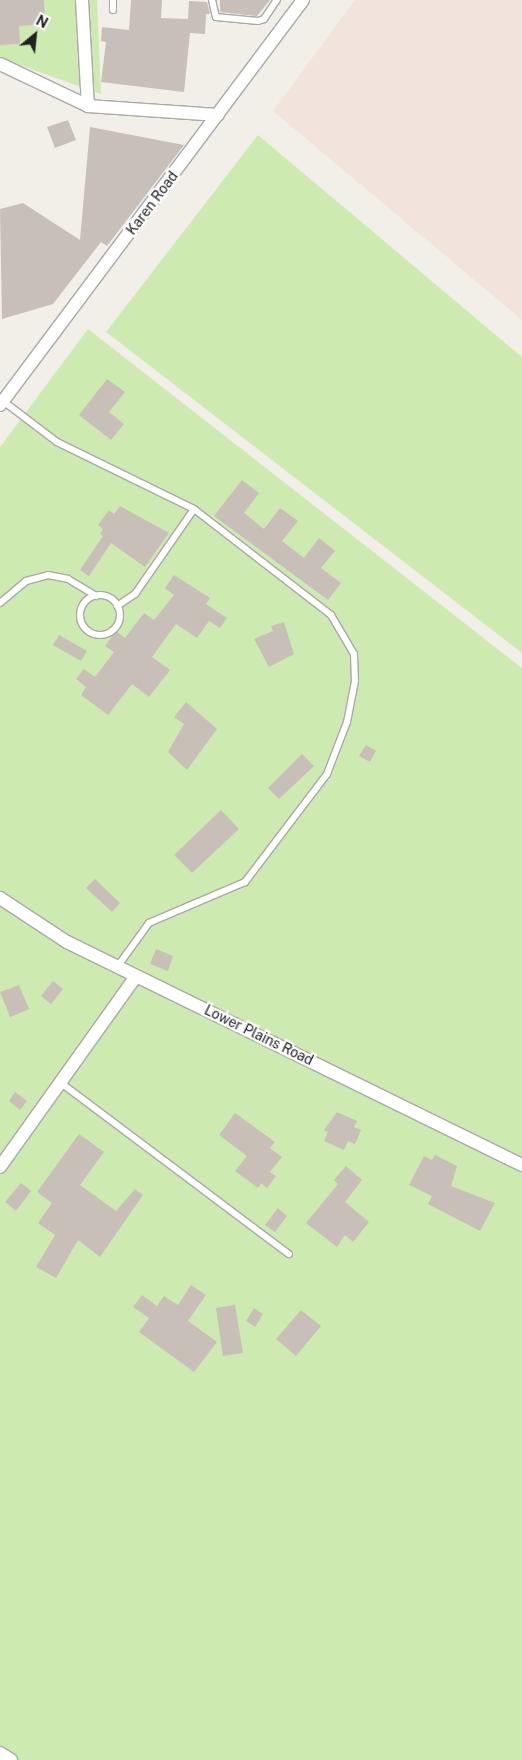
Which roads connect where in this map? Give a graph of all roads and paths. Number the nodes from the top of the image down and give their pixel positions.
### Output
1 (82, 0) edge
2 (114, 0) edge
3 (212, 0) edge
4 (277, 0) edge
5 (302, 0) edge
6 (113, 10) dead end
7 (0, 64) edge
8 (88, 106) junction
9 (218, 115) junction
10 (2, 403) edge
11 (194, 509) junction
12 (96, 596) junction
13 (0, 603) edge
14 (117, 606) junction
15 (0, 898) edge
16 (117, 968) junction
17 (136, 976) junction
18 (61, 1083) junction
19 (522, 1165) edge
20 (0, 1167) edge
21 (289, 1254) dead end
22 (0, 1754) edge
23 (11, 1760) edge

1 - 8 street
2 - 6 lane
3 - 4 lane
5 - 9 street, Karen Road
7 - 8 street
8 - 9 street
9 - 10 street, Karen Road
10 - 11 lane
11 - 14 lane
11 - 16 lane
12 - 13 lane
12 - 14 lane
12 - 14 lane
15 - 16 street, Lower Plains Road
16 - 17 street, Lower Plains Road
17 - 18 street
17 - 19 street, Lower Plains Road
18 - 20 street
18 - 21 lane
22 - 23 street

